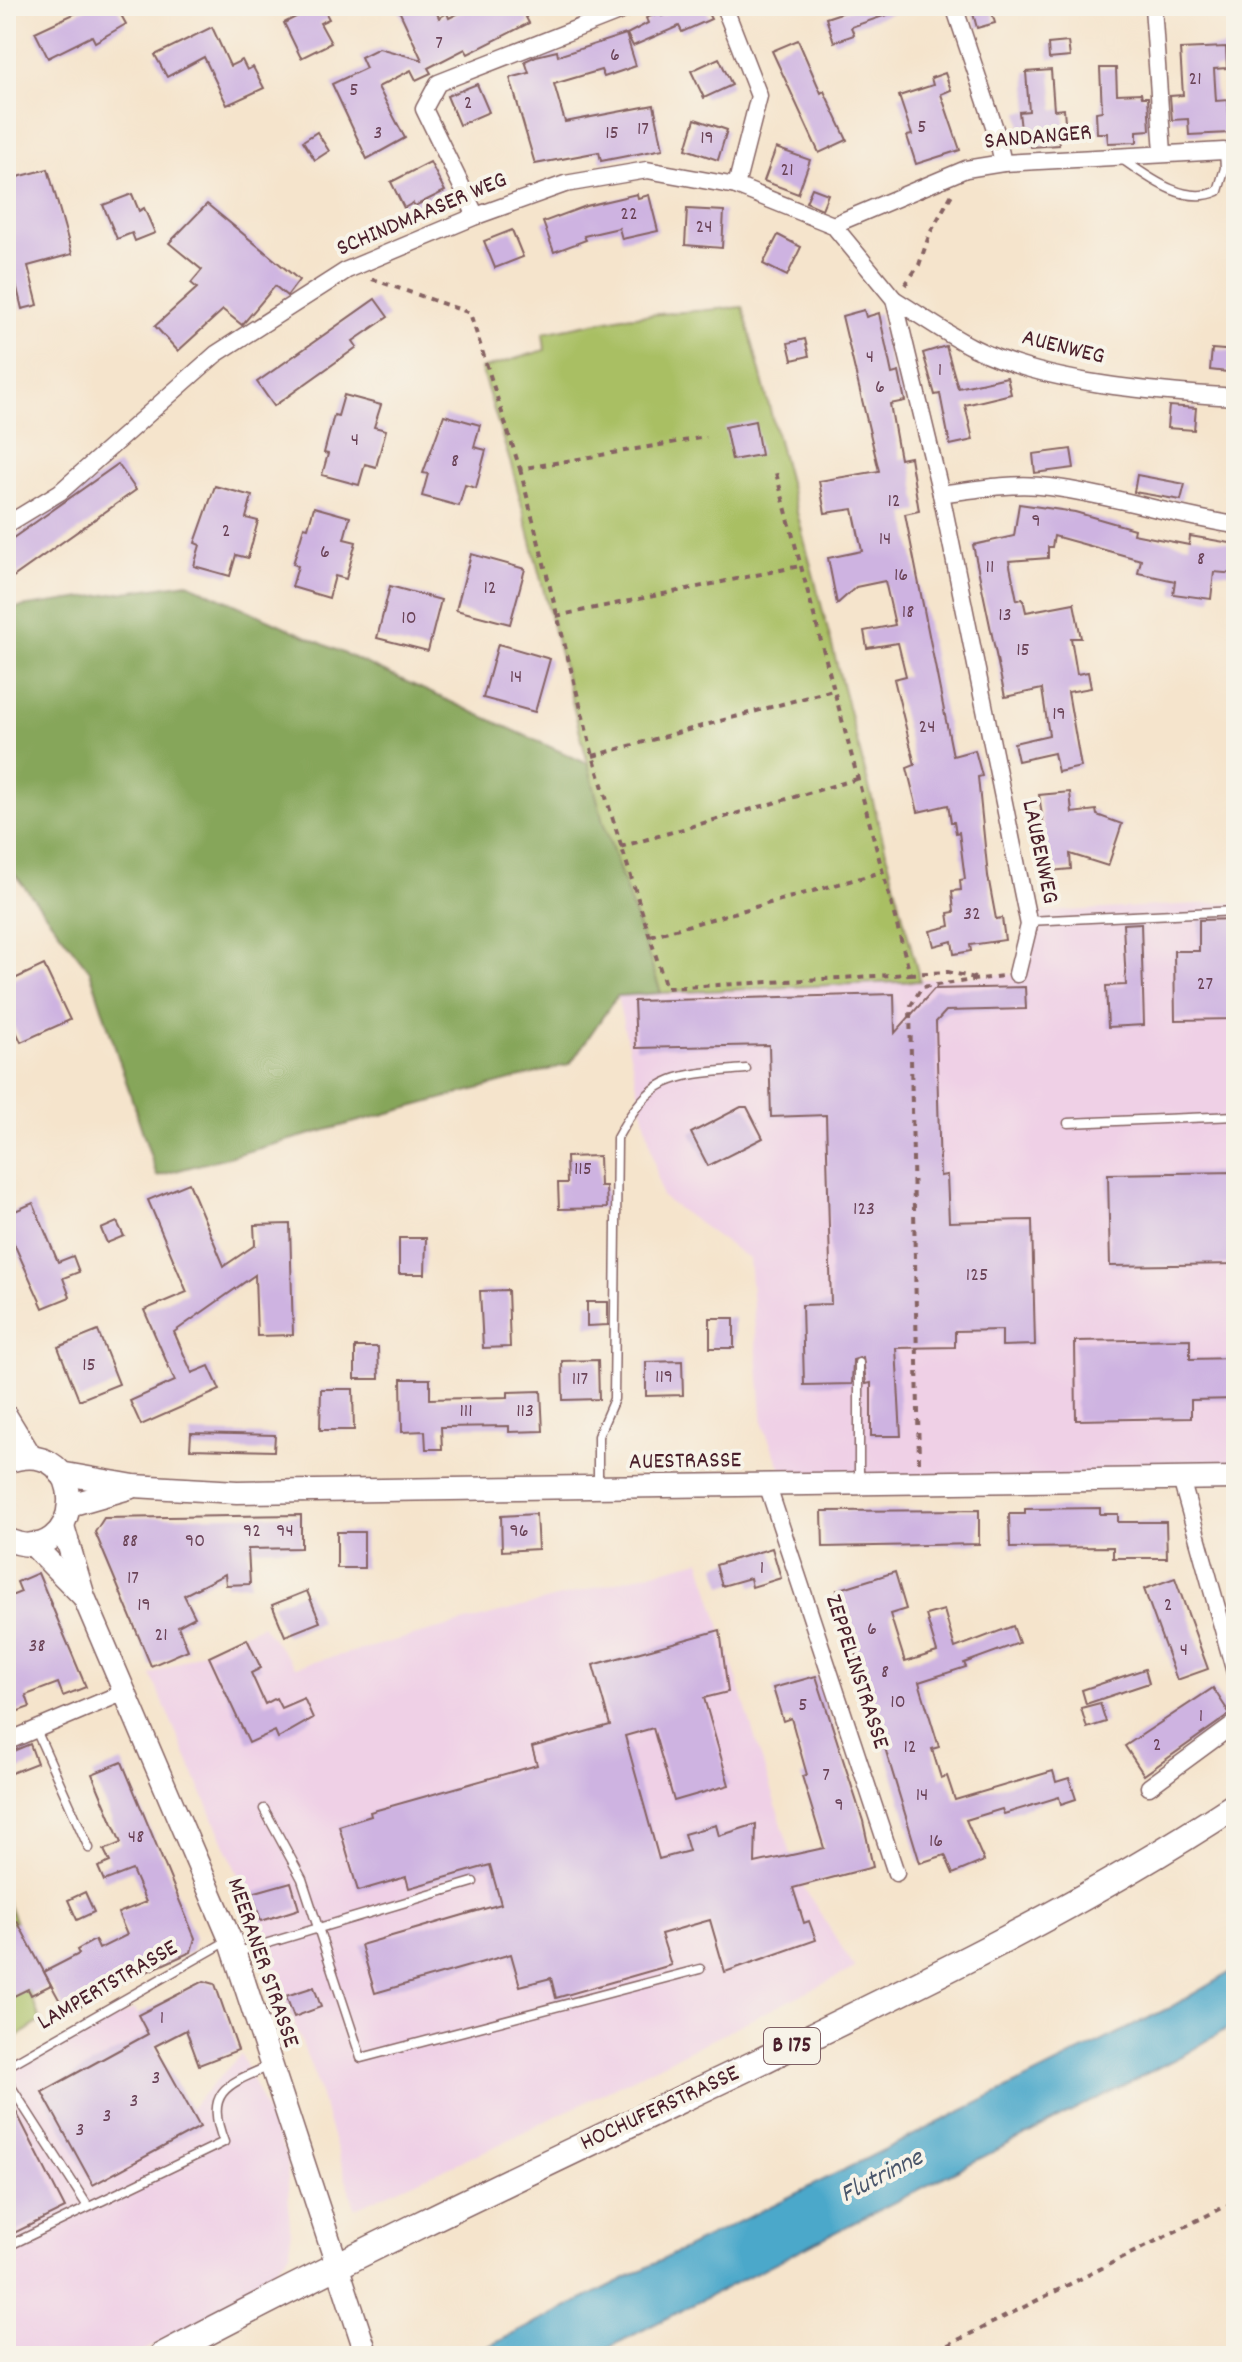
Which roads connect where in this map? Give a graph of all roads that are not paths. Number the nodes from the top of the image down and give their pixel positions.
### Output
1 (634, 6) edge
2 (724, 6) edge
3 (954, 6) edge
4 (1153, 6) edge
5 (1224, 151) joint
6 (1163, 153) junction
7 (1118, 156) junction
8 (1003, 163) junction
9 (736, 186) junction
10 (476, 216) junction
11 (833, 225) junction
12 (894, 299) junction
13 (1236, 397) edge
14 (941, 494) junction
15 (6, 525) edge
16 (1236, 525) edge
17 (1236, 911) edge
18 (1028, 921) junction
19 (1017, 974) road end
20 (746, 1069) dead end
21 (1236, 1116) edge
22 (1068, 1123) dead end
23 (859, 1363) dead end
24 (6, 1416) edge
25 (31, 1457) junction
26 (6, 1462) edge
27 (60, 1473) junction
28 (1236, 1478) edge
29 (1181, 1479) junction
30 (859, 1485) junction
31 (134, 1486) junction
32 (768, 1487) junction
33 (598, 1489) junction
34 (67, 1516) junction
35 (6, 1539) edge
36 (32, 1544) junction
37 (84, 1597) junction
38 (1236, 1676) edge
39 (127, 1691) junction
40 (1236, 1723) edge
41 (35, 1729) junction
42 (6, 1742) edge
43 (1149, 1787) dead end
44 (1236, 1805) edge
45 (264, 1809) dead end
46 (89, 1848) dead end
47 (896, 1873) dead end
48 (473, 1882) dead end
49 (320, 1926) junction
50 (232, 1946) junction
51 (700, 1969) dead end
52 (271, 2066) junction
53 (6, 2067) edge
54 (6, 2079) edge
55 (87, 2205) junction
56 (6, 2247) edge
57 (337, 2265) junction
58 (162, 2356) edge
59 (367, 2356) edge

1 - 10 street
2 - 9 street
3 - 8 street
4 - 6 street
5 - 6 street, SANDANGER
5 - 7 lane
6 - 7 street, SANDANGER
7 - 8 street, SANDANGER
8 - 11 street, SANDANGER
9 - 10 street, SCHINDMAASER WEG
9 - 11 street, SCHINDMAASER WEG
10 - 15 street, SCHINDMAASER WEG
11 - 12 street, LAUBENWEG
12 - 13 street, AUENWEG
12 - 14 street, LAUBENWEG
14 - 16 street
14 - 18 street, LAUBENWEG
17 - 18 lane
18 - 19 street, LAUBENWEG
20 - 33 lane
21 - 22 lane
23 - 30 lane
24 - 25 street
25 - 26 street
25 - 27 street, AUESTRASSE
27 - 31 street, AUESTRASSE
27 - 34 street, MEERANER STRASSE
28 - 29 street, AUESTRASSE
29 - 30 street, AUESTRASSE
29 - 38 street
30 - 32 street, AUESTRASSE
31 - 33 street, AUESTRASSE
31 - 34 street, AUESTRASSE
32 - 33 street, AUESTRASSE
32 - 47 street, ZEPPELINSTRASSE
34 - 36 street, AUESTRASSE
34 - 37 street, MEERANER STRASSE
35 - 36 street
36 - 37 street, MEERANER STRASSE
37 - 39 street, MEERANER STRASSE
39 - 41 street
39 - 50 street, MEERANER STRASSE
40 - 43 street
41 - 42 street
41 - 46 lane
44 - 57 main road, HOCHUFERSTRASSE / B 175
45 - 49 lane
48 - 49 lane, LAMPERTSTRASSE
49 - 50 lane, LAMPERTSTRASSE
49 - 51 lane
50 - 52 street, MEERANER STRASSE
50 - 53 lane, LAMPERTSTRASSE
52 - 55 lane
52 - 57 street, MEERANER STRASSE
54 - 55 lane
55 - 56 lane
57 - 58 main road, HOCHUFERSTRASSE / B 175
57 - 59 street, MEERANER STRASSE

